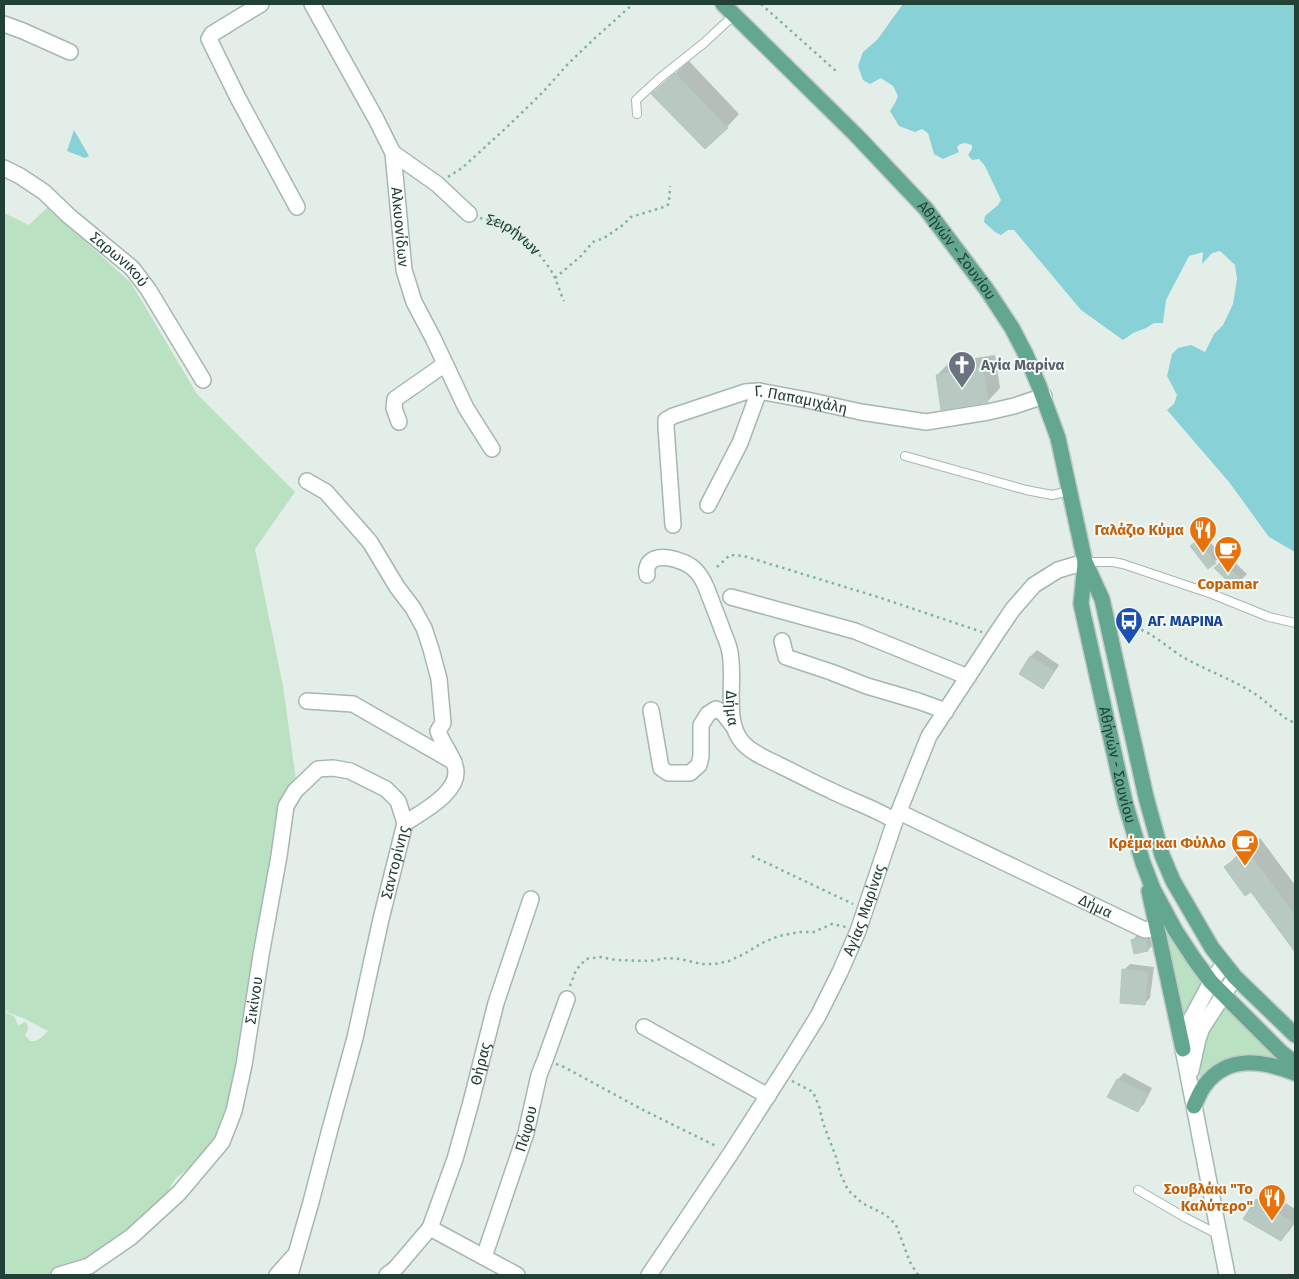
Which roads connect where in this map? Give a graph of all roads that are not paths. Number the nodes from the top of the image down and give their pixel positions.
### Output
1 (261, 4) edge
2 (312, 4) edge
3 (723, 4) edge
4 (734, 15) junction
5 (4, 24) edge
6 (70, 52) dead end
7 (637, 114) dead end
8 (393, 153) junction
9 (4, 168) edge
10 (297, 206) dead end
11 (469, 214) road end
12 (445, 364) junction
13 (203, 380) dead end
14 (759, 391) junction
15 (1044, 396) junction
16 (399, 422) dead end
17 (492, 449) dead end
18 (905, 456) dead end
19 (307, 481) dead end
20 (1070, 491) junction
21 (708, 505) dead end
22 (673, 525) dead end
23 (1085, 562) junction
24 (647, 575) dead end
25 (731, 597) dead end
26 (1295, 623) edge
27 (782, 641) dead end
28 (968, 677) junction
29 (307, 701) dead end
30 (650, 710) dead end
31 (946, 711) junction
32 (733, 726) junction
33 (454, 762) junction
34 (897, 817) junction
35 (405, 823) junction
36 (1143, 863) junction
37 (531, 899) dead end
38 (1157, 928) junction
39 (1224, 964) junction
40 (1235, 977) junction
41 (1212, 982) junction
42 (1223, 995) junction
43 (566, 999) road end
44 (644, 1027) dead end
45 (1295, 1036) edge
46 (1183, 1049) junction
47 (1295, 1063) edge
48 (1295, 1073) edge
49 (1189, 1080) junction
50 (768, 1096) junction
51 (1194, 1106) junction
52 (1138, 1190) dead end
53 (430, 1228) junction
54 (1219, 1235) junction
55 (297, 1252) junction
56 (484, 1257) junction
57 (59, 1275) edge
58 (277, 1275) edge
59 (290, 1275) edge
60 (388, 1275) edge
61 (517, 1275) edge
62 (649, 1275) edge
63 (1227, 1275) edge

1 - 10 street
2 - 8 street, Αλκυονίδων
3 - 4 main road, Αθήνών - Σουνίου
4 - 7 lane
4 - 15 main road, Αθήνών - Σουνίου
5 - 6 street
8 - 11 street, Σειρήνων
8 - 12 street, Αλκυονίδων
9 - 13 street, Σαρωνικού
12 - 16 street
12 - 17 street, Αλκυονίδων
14 - 15 street, Γ. Παπαμιχάλη
14 - 21 street
14 - 22 street, Γ. Παπαμιχάλη
15 - 20 main road, Αθήνών - Σουνίου
18 - 20 lane
19 - 33 street
20 - 23 main road, Αθήνών - Σουνίου
23 - 26 lane
23 - 28 street, Αγίας Μαρίνας
23 - 36 main road, Αθήνών - Σουνίου
23 - 39 main road, Αθήνών - Σουνίου
24 - 32 street, Δήμα
25 - 28 street
27 - 31 street
28 - 31 street, Αγίας Μαρίνας
29 - 33 street
30 - 32 street
31 - 34 street, Αγίας Μαρίνας
32 - 34 street, Δήμα
33 - 35 street, Σαντορίνης
34 - 38 street, Δήμα
34 - 50 street, Αγίας Μαρίνας
35 - 55 street, Σαντορίνης
35 - 57 street, Σικίνου
36 - 38 main road
36 - 41 main road, Αθήνών - Σουνίου
37 - 53 street, Θήρας
38 - 46 main road
39 - 40 main road, Αθήνών - Σουνίου
39 - 41 street
40 - 42 street
40 - 45 main road, Αθήνών - Σουνίου
41 - 42 main road, Αθήνών - Σουνίου
41 - 46 street
42 - 47 main road, Αθήνών - Σουνίου
42 - 49 street
43 - 56 street, Πάφου
44 - 50 street
46 - 49 street
48 - 51 main road
49 - 51 street
50 - 62 street, Αγίας Μαρίνας
51 - 54 street
52 - 54 lane
53 - 56 street
53 - 60 street
54 - 63 street
55 - 58 street
55 - 59 street, Σαντορίνης
56 - 61 street

